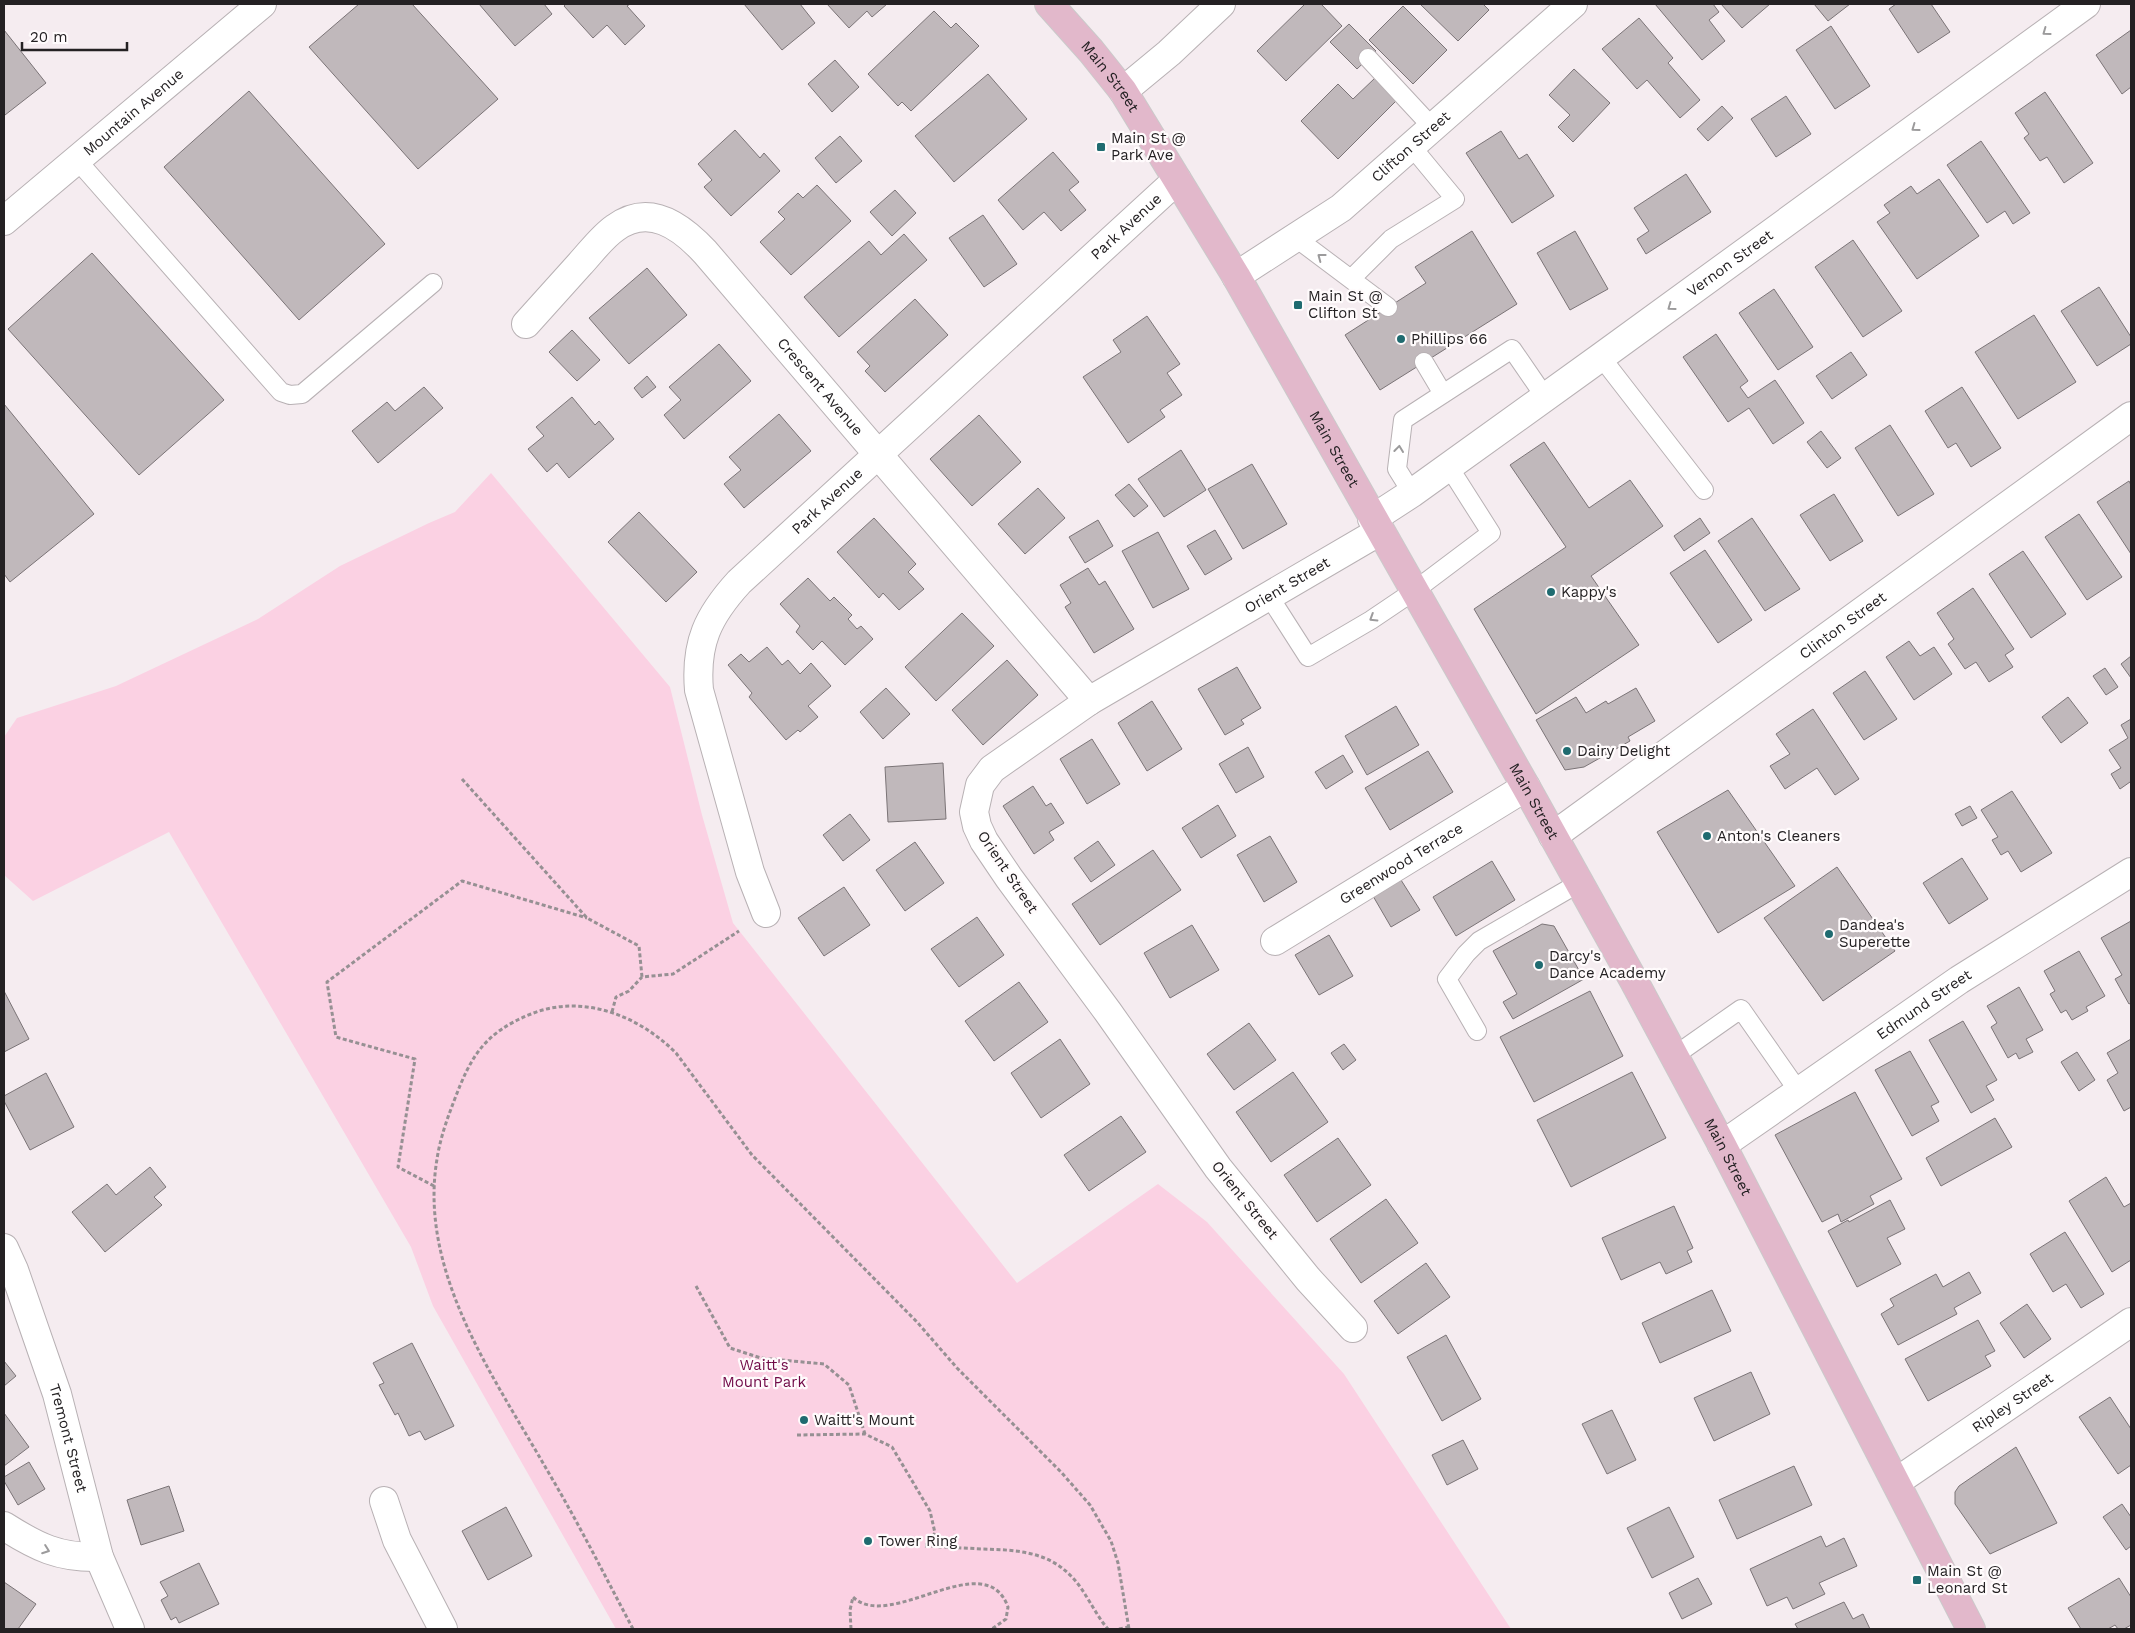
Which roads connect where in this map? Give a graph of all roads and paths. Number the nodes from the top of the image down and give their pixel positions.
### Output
1 (262, 4) edge
2 (1049, 4) edge
3 (1221, 4) edge
4 (1573, 4) edge
5 (2086, 4) edge
6 (1368, 58) dead end
7 (1123, 91) junction
8 (1433, 128) junction
9 (1412, 147) junction
10 (77, 160) junction
11 (1177, 180) junction
12 (4, 221) edge
13 (1296, 238) junction
14 (1236, 276) junction
15 (1351, 279) junction
16 (433, 283) dead end
17 (1388, 307) dead end
18 (526, 324) dead end
19 (1601, 357) junction
20 (1424, 362) dead end
21 (1443, 394) junction
22 (1545, 398) junction
23 (2131, 416) edge
24 (877, 454) junction
25 (1448, 467) junction
26 (1704, 490) dead end
27 (1412, 493) junction
28 (1376, 525) junction
29 (1414, 591) junction
30 (1269, 596) junction
31 (1088, 701) junction
32 (462, 779) dead end
33 (1526, 787) junction
34 (1553, 836) junction
35 (2131, 872) edge
36 (1579, 883) junction
37 (766, 913) joint
38 (587, 918) junction
39 (1275, 941) dead end
40 (642, 977) junction
41 (612, 1012) junction
42 (1477, 1031) dead end
43 (1674, 1056) junction
44 (1799, 1092) junction
45 (1722, 1145) junction
46 (434, 1186) junction
47 (4, 1248) edge
48 (696, 1286) dead end
49 (2131, 1322) edge
50 (1353, 1328) dead end
51 (866, 1434) junction
52 (797, 1435) dead end
53 (1896, 1482) junction
54 (384, 1501) dead end
55 (4, 1526) edge
56 (99, 1557) junction
57 (980, 1590) dead end
58 (856, 1602) dead end
59 (1128, 1628) edge
60 (130, 1629) edge
61 (443, 1629) edge
62 (634, 1629) edge
63 (851, 1629) edge
64 (992, 1629) edge
65 (1108, 1629) edge
66 (1119, 1629) edge
67 (1970, 1629) edge

1 - 10 street, Mountain Avenue
2 - 7 main road, Main Street
3 - 7 street
4 - 8 street, Clifton Street
5 -> 19 street, Vernon Street
6 - 8 lane
7 - 11 main road, Main Street
8 - 9 street, Clifton Street
9 - 13 street, Clifton Street
9 - 15 lane
10 - 12 street, Mountain Avenue
10 - 16 lane
11 - 14 main road, Main Street
11 - 24 street, Park Avenue
13 - 14 street, Clifton Street
15 -> 13 lane
14 - 28 main road, Main Street
15 - 17 lane
18 - 24 street, Crescent Avenue
19 - 22 street, Vernon Street
19 - 26 lane
20 - 21 lane
21 - 22 lane
27 -> 21 lane
22 - 25 street, Vernon Street
23 - 34 street, Clinton Street
24 - 31 street, Crescent Avenue
24 - 37 street, Park Avenue
25 - 27 street, Vernon Street
25 - 29 lane
27 - 28 street, Vernon Street
28 - 29 main road, Main Street
28 - 30 street, Orient Street
29 -> 30 lane
29 - 33 main road, Main Street
30 - 31 street, Orient Street
31 - 50 street, Orient Street
32 - 38 path
33 - 34 main road, Main Street
33 - 39 street, Greenwood Terrace
34 - 36 main road, Main Street
35 - 44 street, Edmund Street
36 - 42 lane
36 - 43 main road, Main Street
37 - 40 path
38 - 40 path
38 - 46 path
40 - 41 path
41 - 46 path
41 - 59 path
43 - 44 lane
43 - 45 main road, Main Street
44 - 45 street, Edmund Street
45 - 53 main road, Main Street
46 - 62 path
47 - 56 street, Tremont Street
48 - 51 path
49 - 53 street, Ripley Street
51 - 52 path
51 - 65 path
53 - 67 main road, Main Street
54 - 61 street
55 -> 56 street
56 - 60 street, Tremont Street
57 - 64 path
58 - 63 path
59 - 66 path

